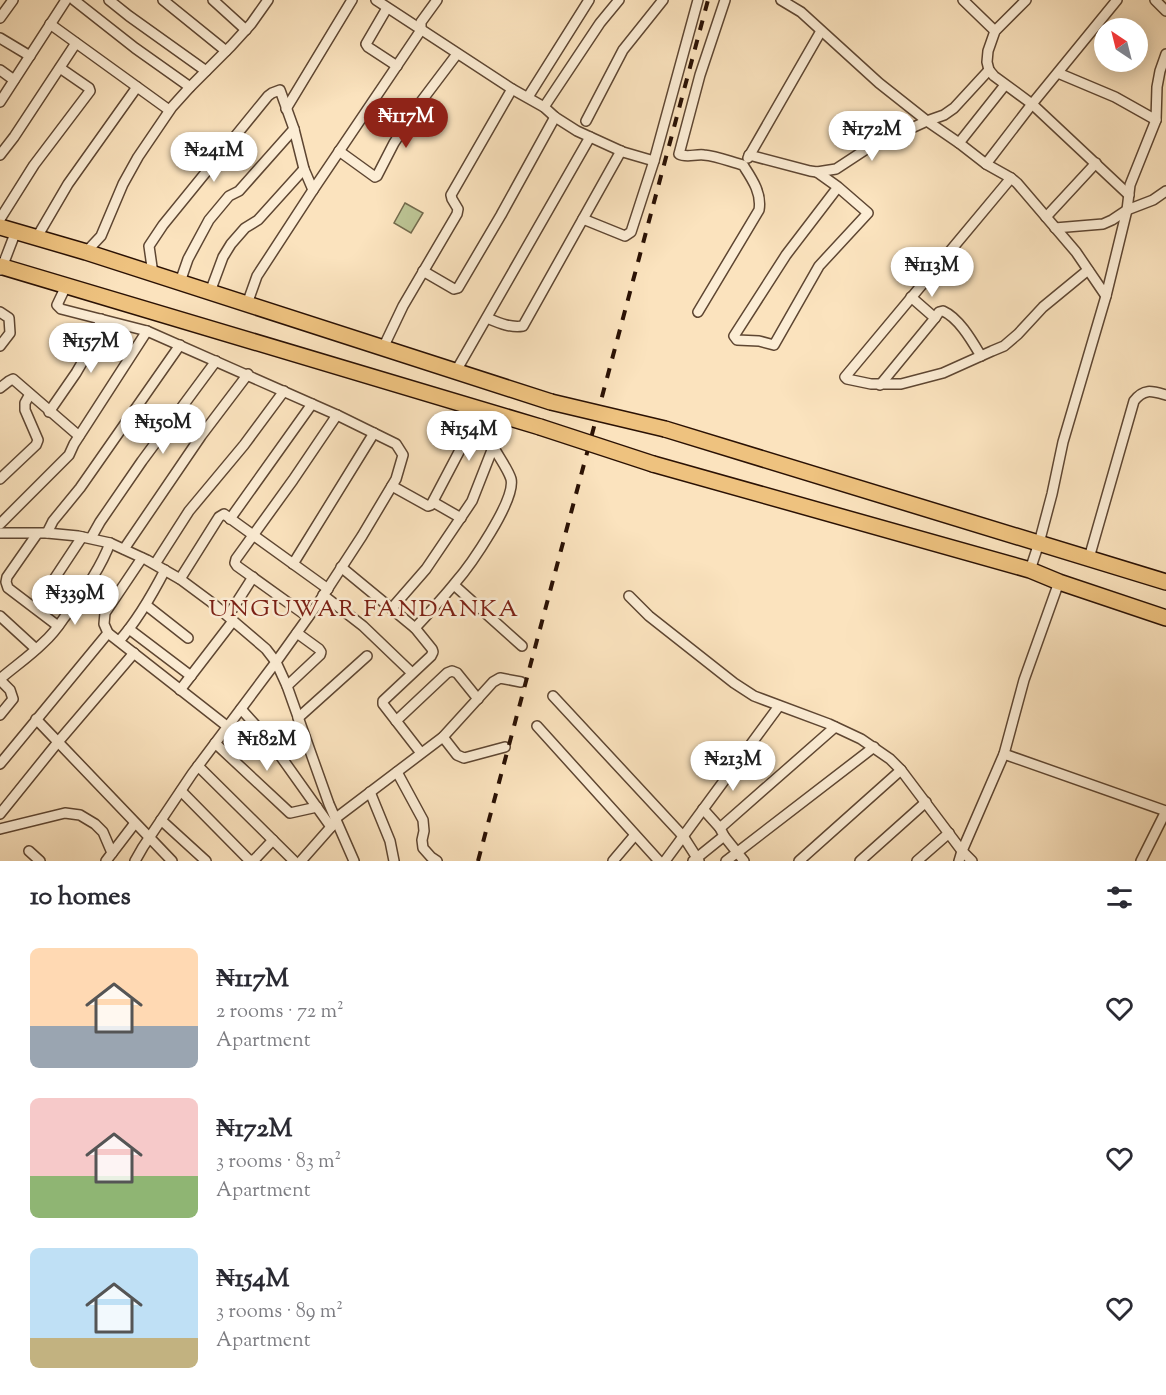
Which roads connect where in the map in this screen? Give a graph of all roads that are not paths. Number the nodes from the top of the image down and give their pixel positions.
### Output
1 (13, 0) edge
2 (66, 0) edge
3 (74, 0) edge
4 (109, 0) edge
5 (163, 0) edge
6 (213, 0) edge
7 (268, 0) edge
8 (352, 0) edge
9 (376, 0) edge
10 (437, 0) edge
11 (589, 0) edge
12 (619, 0) edge
13 (663, 0) edge
14 (698, 0) edge
15 (724, 0) edge
16 (781, 0) edge
17 (963, 0) edge
18 (1026, 0) edge
19 (1117, 0) edge
20 (1155, 0) edge
21 (387, 9) junction
22 (1166, 11) edge
23 (0, 18) edge
24 (50, 24) junction
25 (246, 30) junction
26 (422, 30) junction
27 (821, 31) junction
28 (995, 31) junction
29 (0, 38) edge
30 (76, 43) junction
31 (226, 51) junction
32 (457, 54) junction
33 (1166, 54) edge
34 (30, 56) junction
35 (397, 66) junction
36 (60, 68) junction
37 (0, 70) edge
38 (989, 70) junction
39 (206, 71) junction
40 (1058, 73) junction
41 (14, 80) junction
42 (1005, 85) junction
43 (138, 87) junction
44 (190, 87) junction
45 (512, 89) junction
46 (528, 97) junction
47 (0, 102) edge
48 (1032, 104) junction
49 (544, 107) junction
50 (286, 108) junction
51 (169, 110) junction
52 (555, 117) junction
53 (1156, 120) junction
54 (586, 121) dead end
55 (927, 121) junction
56 (294, 129) junction
57 (590, 137) junction
58 (959, 143) junction
59 (339, 151) junction
60 (621, 151) junction
61 (0, 155) edge
62 (749, 155) junction
63 (654, 161) junction
64 (986, 164) junction
65 (1096, 164) junction
66 (743, 165) junction
67 (304, 169) junction
68 (817, 172) junction
69 (1011, 178) junction
70 (838, 187) junction
71 (313, 190) junction
72 (1166, 191) edge
73 (1129, 195) junction
74 (1127, 210) junction
75 (1046, 217) junction
76 (0, 219) edge
77 (583, 219) junction
78 (0, 226) edge
79 (1055, 228) junction
80 (16, 231) junction
81 (37, 237) junction
82 (86, 252) junction
83 (1, 268) edge
84 (1088, 270) junction
85 (423, 272) junction
86 (153, 274) junction
87 (180, 282) junction
88 (66, 286) junction
89 (210, 292) junction
90 (1106, 296) junction
91 (911, 297) junction
92 (247, 304) junction
93 (0, 312) edge
94 (698, 312) dead end
95 (487, 318) junction
96 (935, 318) junction
97 (101, 319) junction
98 (147, 331) junction
99 (180, 345) junction
100 (0, 346) edge
101 (383, 348) junction
102 (981, 356) junction
103 (216, 361) junction
104 (456, 371) junction
105 (248, 374) junction
106 (880, 385) junction
107 (0, 388) edge
108 (284, 391) junction
109 (30, 394) junction
110 (1166, 395) edge
111 (312, 404) junction
112 (481, 410) junction
113 (50, 411) junction
114 (337, 415) junction
115 (505, 417) junction
116 (374, 433) junction
117 (79, 436) junction
118 (494, 446) junction
119 (0, 478) edge
120 (392, 486) junction
121 (433, 502) junction
122 (461, 518) junction
123 (230, 519) junction
124 (0, 524) edge
125 (0, 533) edge
126 (42, 533) junction
127 (253, 535) junction
128 (87, 538) junction
129 (110, 543) junction
130 (1039, 543) junction
131 (124, 549) junction
132 (141, 558) junction
133 (1089, 558) junction
134 (155, 564) junction
135 (292, 564) junction
136 (341, 567) junction
137 (165, 570) junction
138 (1030, 570) junction
139 (253, 577) junction
140 (180, 579) junction
141 (1059, 582) junction
142 (1166, 582) edge
143 (454, 585) junction
144 (326, 592) junction
145 (629, 596) dead end
146 (146, 605) junction
147 (35, 608) junction
148 (392, 608) junction
149 (0, 616) edge
150 (308, 617) junction
151 (1166, 618) edge
152 (230, 619) junction
153 (58, 626) junction
154 (415, 628) junction
155 (129, 629) junction
156 (108, 633) junction
157 (297, 633) junction
158 (188, 638) dead end
159 (119, 641) junction
160 (522, 646) dead end
161 (36, 649) junction
162 (134, 653) junction
163 (367, 656) dead end
164 (276, 662) junction
165 (412, 674) junction
166 (190, 676) junction
167 (0, 680) edge
168 (521, 682) dead end
169 (287, 686) junction
170 (180, 690) junction
171 (553, 696) dead end
172 (478, 699) junction
173 (779, 706) junction
174 (241, 709) junction
175 (0, 715) edge
176 (298, 718) junction
177 (36, 719) junction
178 (396, 721) junction
179 (537, 726) dead end
180 (228, 727) junction
181 (835, 727) junction
182 (305, 737) junction
183 (443, 737) junction
184 (58, 742) junction
185 (216, 743) junction
186 (504, 747) dead end
187 (874, 747) junction
188 (421, 753) junction
189 (1004, 754) junction
190 (280, 755) junction
191 (0, 764) edge
192 (198, 766) junction
193 (901, 770) junction
194 (397, 772) junction
195 (181, 791) junction
196 (370, 792) junction
197 (926, 802) junction
198 (317, 807) junction
199 (703, 809) junction
200 (1166, 811) edge
201 (0, 814) edge
202 (161, 820) junction
203 (135, 823) junction
204 (333, 823) junction
205 (0, 829) edge
206 (722, 832) junction
207 (949, 832) junction
208 (635, 835) junction
209 (683, 836) junction
210 (149, 838) junction
211 (273, 840) junction
212 (29, 851) dead end
213 (962, 851) junction
214 (737, 853) junction
215 (109, 857) edge
216 (353, 857) edge
217 (668, 859) edge
218 (696, 860) edge
219 (40, 861) edge
220 (135, 861) edge
221 (172, 861) edge
222 (206, 861) edge
223 (294, 861) edge
224 (301, 861) edge
225 (344, 861) edge
226 (394, 861) edge
227 (437, 861) edge
228 (613, 861) edge
229 (659, 861) edge
230 (726, 861) edge
231 (744, 861) edge
232 (799, 861) edge
233 (860, 861) edge
234 (917, 861) edge
235 (959, 861) edge
236 (972, 861) edge
237 (1141, 861) edge

1 - 23 street
2 - 24 street
3 - 44 street
4 - 39 street
5 - 31 street
6 - 25 street
7 - 25 street
8 - 50 street
9 - 21 street
10 - 26 street
11 - 46 street
12 - 49 street
13 - 54 street
14 - 63 street
15 - 66 street
16 - 27 street
17 - 28 street
18 - 28 street
19 - 40 street
20 - 22 street
21 - 26 street
21 - 35 street
24 - 30 street
24 - 34 street
25 - 31 street
26 - 32 street
26 - 35 street
27 - 55 street
27 - 62 street
28 - 38 street
29 - 34 street
30 - 36 street
30 - 43 street
31 - 39 street
32 - 45 street
32 - 59 street
33 - 53 street
34 - 41 street
35 - 59 street
36 - 61 street
36 - 76 street
37 - 41 street
38 - 42 street
38 - 55 street
39 - 44 street
40 - 48 street
40 - 53 street
41 - 47 street
42 - 48 street
42 - 58 street
43 - 51 street
43 - 81 street
44 - 51 street
45 - 46 street
45 - 85 street
46 - 49 street
48 - 64 street
48 - 65 street
49 - 52 street
50 - 56 street
50 - 86 street
51 - 82 street
52 - 57 street
52 - 85 street
53 - 73 street
55 - 58 street
55 - 68 street
56 - 67 street
56 - 87 street
57 - 60 street
57 - 95 street
58 - 64 street
59 - 71 street
60 - 63 street
60 - 77 street
62 - 66 street
62 - 68 street
63 - 77 street
64 - 69 street
65 - 73 street
65 - 75 street
66 - 94 street
67 - 71 street
67 - 89 street
68 - 70 street
69 - 75 street
69 - 91 street
70 - 70 street
71 - 92 street
72 - 74 street
73 - 74 street
74 - 79 street
74 - 90 street
75 - 79 street
77 - 95 street
78 - 80 main road
79 - 84 street
80 - 81 main road
80 - 83 street
81 - 82 main road
82 - 86 main road
83 - 88 main road
84 - 90 street
84 - 102 street
85 - 101 street
86 - 87 main road
87 - 89 main road
88 - 97 street
88 - 112 main road
89 - 92 main road
90 - 130 street
91 - 96 street
91 - 106 street
92 - 101 main road
93 - 100 street
95 - 104 street
96 - 102 street
96 - 106 street
97 - 98 street
97 - 113 street
98 - 99 street
98 - 117 street
99 - 103 street
99 - 126 street
101 - 104 main road
102 - 106 street
103 - 105 street
103 - 128 street
104 - 130 main road, bridge
105 - 108 street
105 - 131 street
107 - 109 street
108 - 111 street
108 - 134 street
109 - 113 street
109 - 119 street
110 - 133 street
111 - 114 street
111 - 123 street
112 - 115 main road
112 - 121 street
113 - 117 street
114 - 116 street
114 - 127 street
115 - 118 street
115 - 138 main road, bridge
116 - 120 street
116 - 135 street
117 - 124 street
118 - 122 street
118 - 143 street
120 - 121 street
120 - 136 street
121 - 122 street
122 - 148 street
123 - 127 street
123 - 140 street
125 - 126 street
126 - 128 street
126 - 147 street
127 - 135 street
127 - 139 street
128 - 129 street
128 - 147 street
129 - 131 street
129 - 153 street
130 - 133 main road
130 - 138 street
131 - 132 street
132 - 134 street
132 - 156 street
133 - 142 main road
134 - 137 street
135 - 144 street
136 - 144 street
136 - 148 street
137 - 140 street
137 - 146 street
138 - 141 main road
139 - 150 street
139 - 152 street
140 - 152 street
141 - 151 main road
141 - 189 street
143 - 154 street
143 - 160 street
144 - 150 street
144 - 165 street
145 - 173 street
146 - 155 street
146 - 158 street
147 - 153 street
148 - 154 street
149 - 161 street
150 - 157 street
152 - 164 street
152 - 166 street
153 - 161 street
154 - 165 street
155 - 159 street
155 - 166 street
156 - 159 street
156 - 177 street
157 - 164 street
157 - 169 street
159 - 162 street
161 - 167 street
162 - 170 street
162 - 184 street
163 - 176 street
164 - 169 street
164 - 174 street
165 - 178 street
166 - 170 street
167 - 175 street
168 - 172 street
169 - 176 street
170 - 180 street
171 - 209 street
172 - 178 street
172 - 183 street
173 - 181 street
173 - 199 street
174 - 180 street
174 - 190 street
176 - 182 street
177 - 184 street
177 - 191 street
178 - 188 street
179 - 208 street
180 - 185 street
181 - 187 street
181 - 206 street
182 - 190 street
182 - 204 street
183 - 186 street
183 - 188 street
184 - 201 street
184 - 203 street
185 - 192 street
185 - 198 street
187 - 193 street
187 - 214 street
188 - 194 street
189 - 200 street
189 - 213 street
190 - 198 street
192 - 195 street
192 - 211 street
193 - 197 street
193 - 232 street
194 - 196 street
194 - 227 street
195 - 202 street
195 - 211 street
196 - 204 street
196 - 226 street
197 - 207 street
197 - 233 street
198 - 204 street
199 - 206 street
199 - 209 street
200 - 237 street
202 - 210 street
202 - 222 street
203 - 210 street
203 - 215 street
204 - 216 street
204 - 224 street
205 - 215 street
206 - 214 street
206 - 218 street
207 - 213 street
207 - 234 street
208 - 228 street
208 - 229 street
209 - 217 street
209 - 218 street
210 - 220 street
210 - 221 street
211 - 223 street
212 - 219 street
213 - 235 street
213 - 236 street
214 - 230 street
214 - 231 street
216 - 225 street

